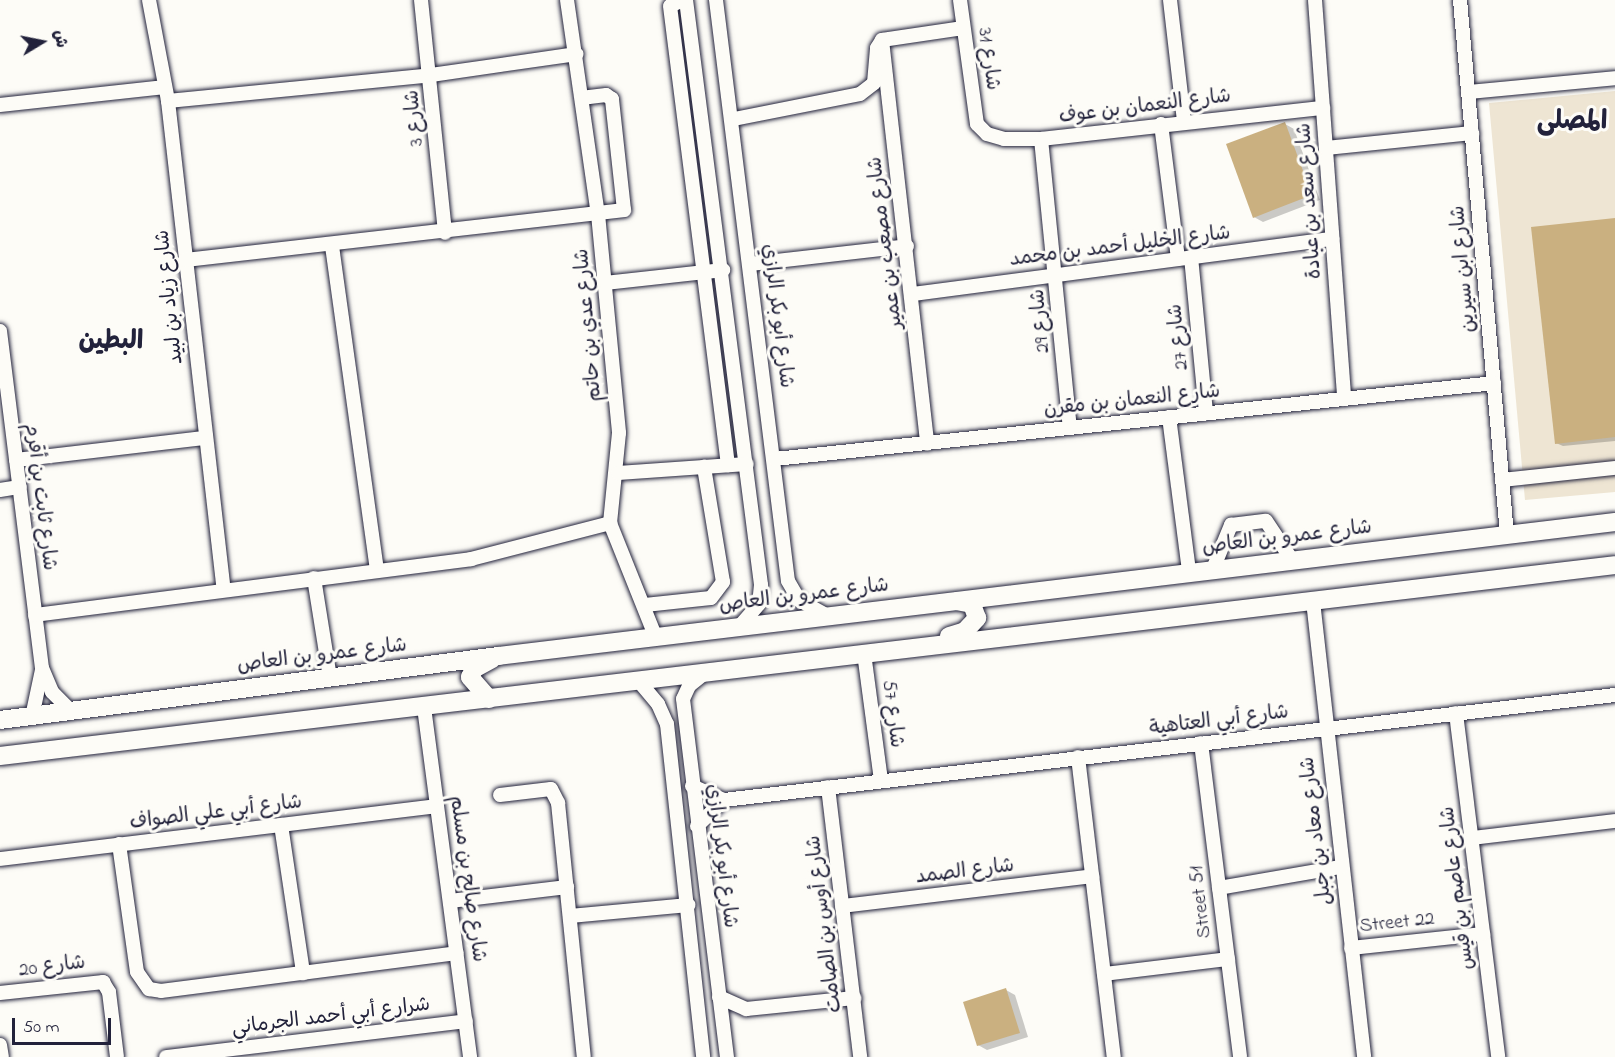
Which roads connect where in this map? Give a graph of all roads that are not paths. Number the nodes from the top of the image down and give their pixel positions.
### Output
1 (149, 0) edge
2 (421, 0) edge
3 (567, 0) edge
4 (684, 0) edge
5 (716, 0) edge
6 (960, 0) edge
7 (1170, 0) edge
8 (1315, 0) edge
9 (1460, 0) edge
10 (963, 28) junction
11 (882, 40) junction
12 (576, 54) junction
13 (431, 75) junction
14 (1615, 78) edge
15 (1468, 92) junction
16 (166, 94) junction
17 (583, 98) junction
18 (0, 105) edge
19 (1323, 108) junction
20 (734, 119) junction
21 (1184, 121) junction
22 (977, 124) joint
23 (1161, 124) junction
24 (1472, 133) junction
25 (1041, 139) junction
26 (1326, 148) junction
27 (598, 214) junction
28 (445, 232) junction
29 (1332, 238) junction
30 (332, 246) junction
31 (907, 246) junction
32 (1184, 258) junction
33 (186, 260) junction
34 (750, 264) junction
35 (723, 270) junction
36 (703, 272) junction
37 (1056, 275) junction
38 (605, 283) junction
39 (913, 294) junction
40 (0, 331) edge
41 (3, 373) edge
42 (1494, 383) junction
43 (1344, 399) junction
44 (1206, 413) junction
45 (1169, 417) junction
46 (1070, 428) junction
47 (204, 438) junction
48 (927, 442) junction
49 (775, 459) junction
50 (16, 460) junction
51 (747, 464) junction
52 (728, 465) junction
53 (704, 467) junction
54 (1615, 468) edge
55 (618, 473) junction
56 (1502, 480) junction
57 (20, 487) junction
58 (0, 490) edge
59 (1615, 522) edge
60 (610, 523) junction
61 (1507, 535) junction
62 (1292, 560) junction
63 (1615, 565) edge
64 (377, 569) junction
65 (1213, 569) junction
66 (1189, 572) junction
67 (314, 578) junction
68 (224, 590) junction
69 (952, 600) junction
70 (1313, 601) junction
71 (645, 605) junction
72 (35, 615) junction
73 (830, 617) junction
74 (739, 627) junction
75 (656, 638) junction
76 (931, 643) junction
77 (864, 653) junction
78 (498, 656) junction
79 (42, 668) junction
80 (708, 671) junction
81 (330, 678) junction
82 (637, 679) junction
83 (1615, 695) edge
84 (489, 699) junction
85 (424, 707) junction
86 (71, 711) junction
87 (1456, 713) junction
88 (32, 717) junction
89 (0, 720) edge
90 (1325, 729) junction
91 (1201, 743) junction
92 (0, 756) edge
93 (1078, 757) junction
94 (881, 781) junction
95 (692, 786) junction
96 (828, 787) junction
97 (500, 795) dead end
98 (724, 800) junction
99 (437, 806) junction
100 (1615, 821) edge
101 (281, 825) junction
102 (697, 826) junction
103 (1472, 838) junction
104 (119, 844) junction
105 (0, 859) edge
106 (1341, 867) junction
107 (1092, 876) junction
108 (567, 887) junction
109 (1219, 888) junction
110 (450, 901) junction
111 (688, 905) junction
112 (842, 906) junction
113 (570, 916) junction
114 (1483, 934) junction
115 (1351, 948) junction
116 (457, 953) junction
117 (1228, 959) junction
118 (303, 973) junction
119 (1104, 974) junction
120 (0, 993) edge
121 (719, 997) junction
122 (854, 998) junction
123 (746, 1009) junction
124 (466, 1021) junction
125 (724, 1030) junction
126 (0, 1045) edge
127 (2, 1057) edge
128 (117, 1057) edge
129 (166, 1057) edge
130 (470, 1057) edge
131 (584, 1057) edge
132 (704, 1057) edge
133 (727, 1057) edge
134 (860, 1057) edge
135 (1114, 1057) edge
136 (1240, 1057) edge
137 (1364, 1057) edge
138 (1498, 1057) edge

1 - 16 street, شارع زياد بن لبيد
2 - 13 street, شارع 3
3 - 12 street, شارع عدي بن حاتم
4 - 35 street
4 - 36 street
5 - 20 street, شارع أبو بكر الرازي
6 - 10 street, شارع 31
7 - 21 street
8 - 19 street, شارع سعد بن عبادة
9 - 15 street, شارع ابن سيرين
10 - 11 street
10 - 22 street, شارع 31
11 - 20 street
11 - 31 street, شارع مصعب بن عمير
12 - 13 street
12 - 17 street, شارع عدي بن حاتم
13 - 16 street
13 - 28 street, شارع 3
14 - 15 street
15 - 24 street, شارع ابن سيرين
16 - 18 street
16 - 33 street, شارع زياد بن لبيد
17 - 27 street, شارع عدي بن حاتم
17 - 27 street
19 - 21 street, شارع النعمان بن عوف
19 - 26 street, شارع سعد بن عبادة
20 - 34 street, شارع أبو بكر الرازي
21 - 23 street, شارع النعمان بن عوف
22 - 25 street, شارع النعمان بن عوف
23 - 25 street, شارع النعمان بن عوف
23 - 32 street, شارع 27
24 - 26 street
24 - 42 street, شارع ابن سيرين
25 - 37 street, شارع 29
26 - 29 street, شارع سعد بن عبادة
27 - 28 street
27 - 38 street, شارع عدي بن حاتم
28 - 30 street
29 - 32 street, شارع الخليل أحمد بن محمد
29 - 43 street, شارع سعد بن عبادة
30 - 33 street
30 - 64 street
31 - 34 street
31 - 39 street, شارع مصعب بن عمير
32 - 37 street, شارع الخليل أحمد بن محمد
32 - 44 street, شارع 27
33 - 47 street, شارع زياد بن لبيد
34 - 49 street, شارع أبو بكر الرازي
35 - 36 street
35 - 51 street
36 - 38 street
36 - 52 street
37 - 39 street, شارع الخليل أحمد بن محمد
37 - 46 street, شارع 29
38 - 55 street, شارع عدي بن حاتم
39 - 48 street, شارع مصعب بن عمير
40 - 41 street, شارع ثابت بن أقرم
41 - 50 street, شارع ثابت بن أقرم
42 - 43 street, شارع النعمان بن مقرن
42 - 56 street, شارع ابن سيرين
43 - 44 street, شارع النعمان بن مقرن
44 - 45 street, شارع النعمان بن مقرن
45 - 46 street, شارع النعمان بن مقرن
45 - 66 street
46 - 48 street, شارع النعمان بن مقرن
47 - 50 street
47 - 68 street, شارع زياد بن لبيد
48 - 49 street, شارع النعمان بن مقرن
49 - 73 street, شارع أبو بكر الرازي
50 - 57 street, شارع ثابت بن أقرم
51 - 52 street
51 - 74 street
52 - 53 street
53 - 55 street
53 - 71 street
54 - 56 street
55 - 60 street, شارع عدي بن حاتم
56 - 61 street, شارع ابن سيرين
57 - 58 street
57 - 72 street, شارع ثابت بن أقرم
59 - 61 main road, شارع عمرو بن العاص
60 - 64 street
60 - 71 street
61 - 62 main road, شارع عمرو بن العاص
62 - 65 main road, شارع عمرو بن العاص
62 - 65 street
63 - 70 main road
64 - 67 street
65 - 66 main road, شارع عمرو بن العاص
66 - 69 main road, شارع عمرو بن العاص
67 - 68 street
67 - 81 street
68 - 72 street
69 - 73 main road, شارع عمرو بن العاص
69 - 76 main road
70 - 76 main road
70 - 90 street, شارع معاد بن جبل
71 - 75 street
72 - 79 street, شارع ثابت بن أقرم
73 - 74 main road, شارع عمرو بن العاص
74 - 75 main road, شارع عمرو بن العاص
75 - 78 main road, شارع عمرو بن العاص
76 - 77 main road
77 - 80 main road
77 - 94 street, شارع 57
78 - 81 main road, شارع عمرو بن العاص
78 - 84 main road
79 - 86 street, شارع ثابت بن أقرم
79 - 88 street, شارع ثابت بن أقرم
80 - 82 main road
80 - 95 street, شارع أبو بكر الرازي
81 - 86 main road, شارع عمرو بن العاص
82 - 84 main road
82 - 111 street, شارع أبو بكر الرازي
83 - 87 street, شارع أبي العتاهية
84 - 85 main road
85 - 92 main road
85 - 99 street, شارع صالح بن مسلم
86 - 88 main road, شارع عمرو بن العاص
87 - 90 street, شارع أبي العتاهية
87 - 103 street, شارع عاصم بن قيس
88 - 89 main road, شارع عمرو بن العاص
90 - 91 street, شارع أبي العتاهية
90 - 106 street, شارع معاد بن جبل
91 - 93 street, شارع أبي العتاهية
91 - 109 street, Street 51
93 - 94 street, شارع أبي العتاهية
93 - 107 street
94 - 96 street, شارع أبي العتاهية
95 - 98 street
95 - 102 street, شارع أبو بكر الرازي
96 - 98 street, شارع أبي العتاهية
96 - 112 street, شارع أوس بن الصامت
97 - 108 street
98 - 102 street
99 - 101 street, شارع أبي علي الصواف
99 - 110 street, شارع صالح بن مسلم
100 - 103 street
101 - 104 street, شارع أبي علي الصواف
101 - 118 street
102 - 121 street, شارع أبو بكر الرازي
103 - 114 street, شارع عاصم بن قيس
104 - 105 street, شارع أبي علي الصواف
104 - 118 street
106 - 109 street
106 - 115 street, شارع معاد بن جبل
107 - 112 street, شارع الصمد
107 - 119 street
108 - 110 street
108 - 113 street
109 - 117 street, Street 51
110 - 116 street, شارع صالح بن مسلم
111 - 113 street
111 - 132 street, شارع أبو بكر الرازي
112 - 122 street, شارع أوس بن الصامت
113 - 131 street
114 - 115 street, Street 22
114 - 138 street, شارع عاصم بن قيس
115 - 137 street, شارع معاد بن جبل
116 - 118 street
116 - 124 street, شارع صالح بن مسلم
117 - 119 street
117 - 136 street, Street 51
119 - 135 street
120 - 128 street, شارع 20
121 - 123 street
121 - 125 street, شارع أبو بكر الرازي
122 - 123 street
122 - 134 street, شارع أوس بن الصامت
123 - 125 street
124 - 129 street, شرارع أبي أحمد الجرماني
124 - 130 street, شارع صالح بن مسلم
125 - 133 street, شارع أبو بكر الرازي
126 - 127 street

